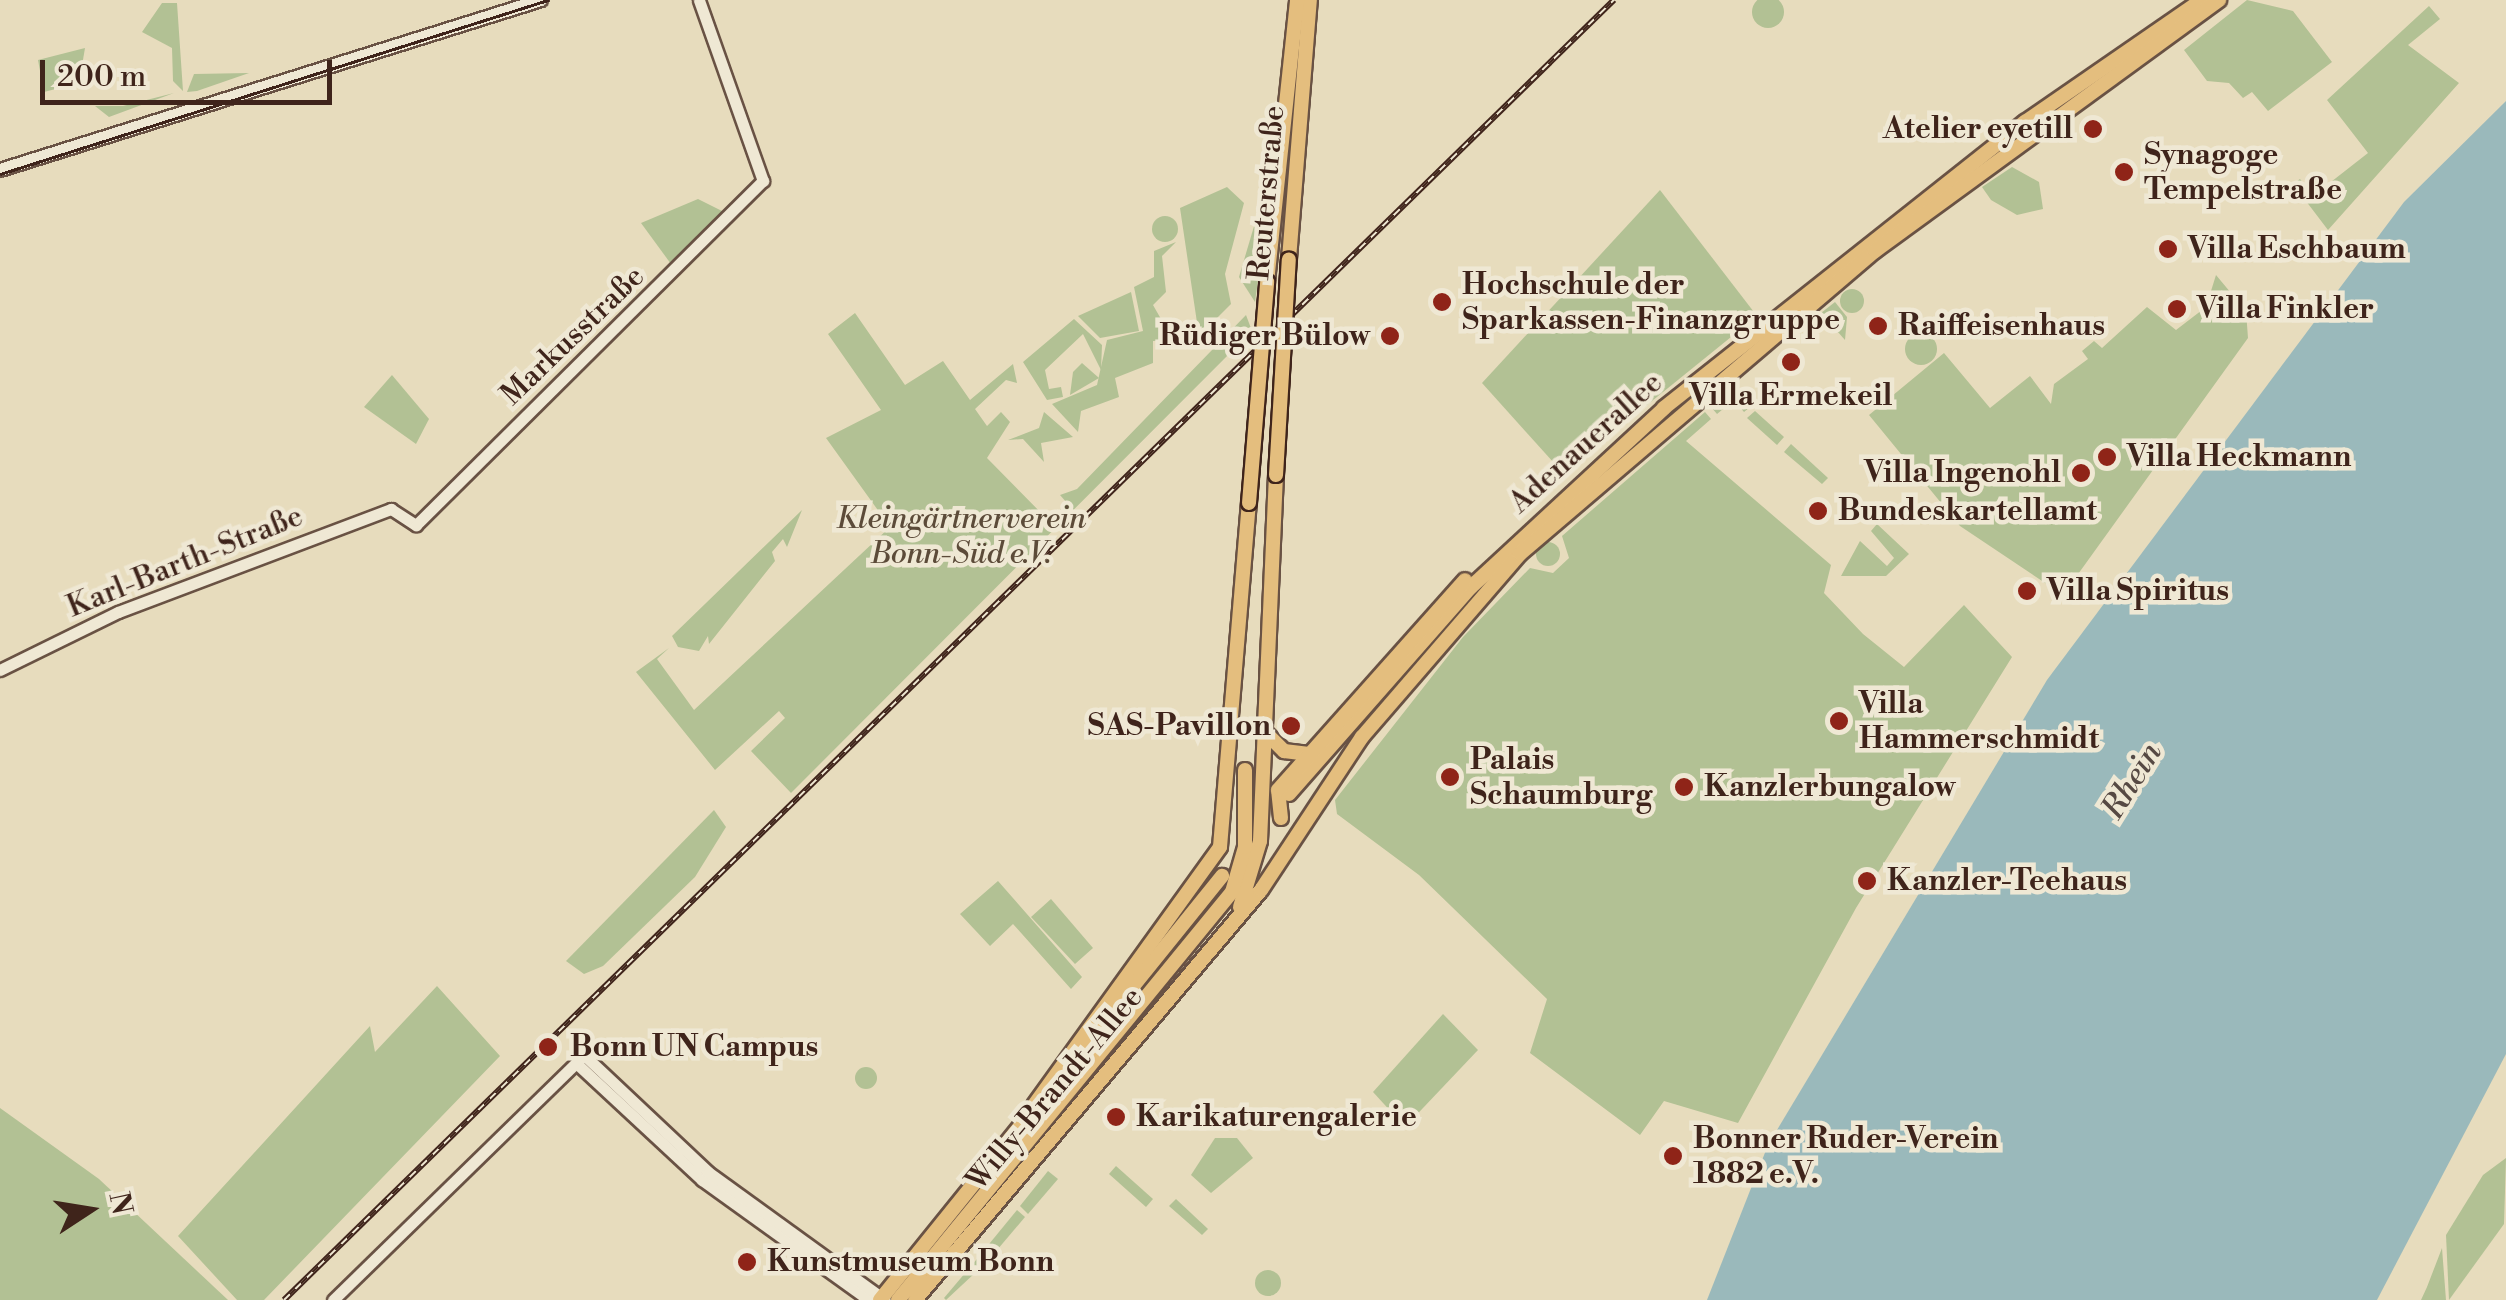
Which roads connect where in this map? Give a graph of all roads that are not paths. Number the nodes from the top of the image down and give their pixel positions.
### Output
1 (541, 0) edge
2 (699, 0) edge
3 (1297, 0) edge
4 (1310, 0) edge
5 (2202, 0) edge
6 (2219, 0) edge
7 (1308, 34) junction
8 (0, 170) edge
9 (391, 509) joint
10 (1518, 541) junction
11 (0, 670) edge
12 (1263, 730) junction
13 (1233, 732) junction
14 (1307, 754) junction
15 (1245, 770) junction
16 (1288, 794) dead end
17 (1261, 804) junction
18 (1314, 811) junction
19 (1280, 818) junction
20 (1215, 858) joint
21 (1222, 876) dead end
22 (1238, 913) junction
23 (1102, 1031) junction
24 (1034, 1105) junction
25 (1042, 1137) junction
26 (1024, 1143) junction
27 (883, 1299) edge
28 (333, 1300) edge
29 (915, 1300) edge

1 - 8 main road
2 - 9 street, Markusstraße
3 - 7 main road
3 - 13 main road, Reuterstraße, bridge
4 - 7 main road, Reuterstraße
5 - 10 main road, Adenauerallee
6 - 18 main road, Adenauerallee
7 - 12 main road, Reuterstraße, bridge
9 - 11 street, Karl-Barth-Straße
10 - 14 main road
10 - 16 main road, Adenauerallee
12 - 14 main road
12 - 17 main road, Reuterstraße
13 - 15 main road
13 - 20 main road, Reuterstraße
14 - 19 main road
15 - 17 main road
15 - 25 main road
17 - 19 main road
17 - 22 main road, Reuterstraße
18 - 19 main road
18 - 22 main road, Willy-Brandt-Allee
20 - 24 main road, Willy-Brandt-Allee
21 - 23 main road, Willy-Brandt-Allee
22 - 25 main road, Willy-Brandt-Allee
23 - 24 main road, Willy-Brandt-Allee
23 - 26 main road
24 - 27 main road, Willy-Brandt-Allee
25 - 26 main road
25 - 29 main road, Willy-Brandt-Allee
26 - 27 main road
27 - 28 street

